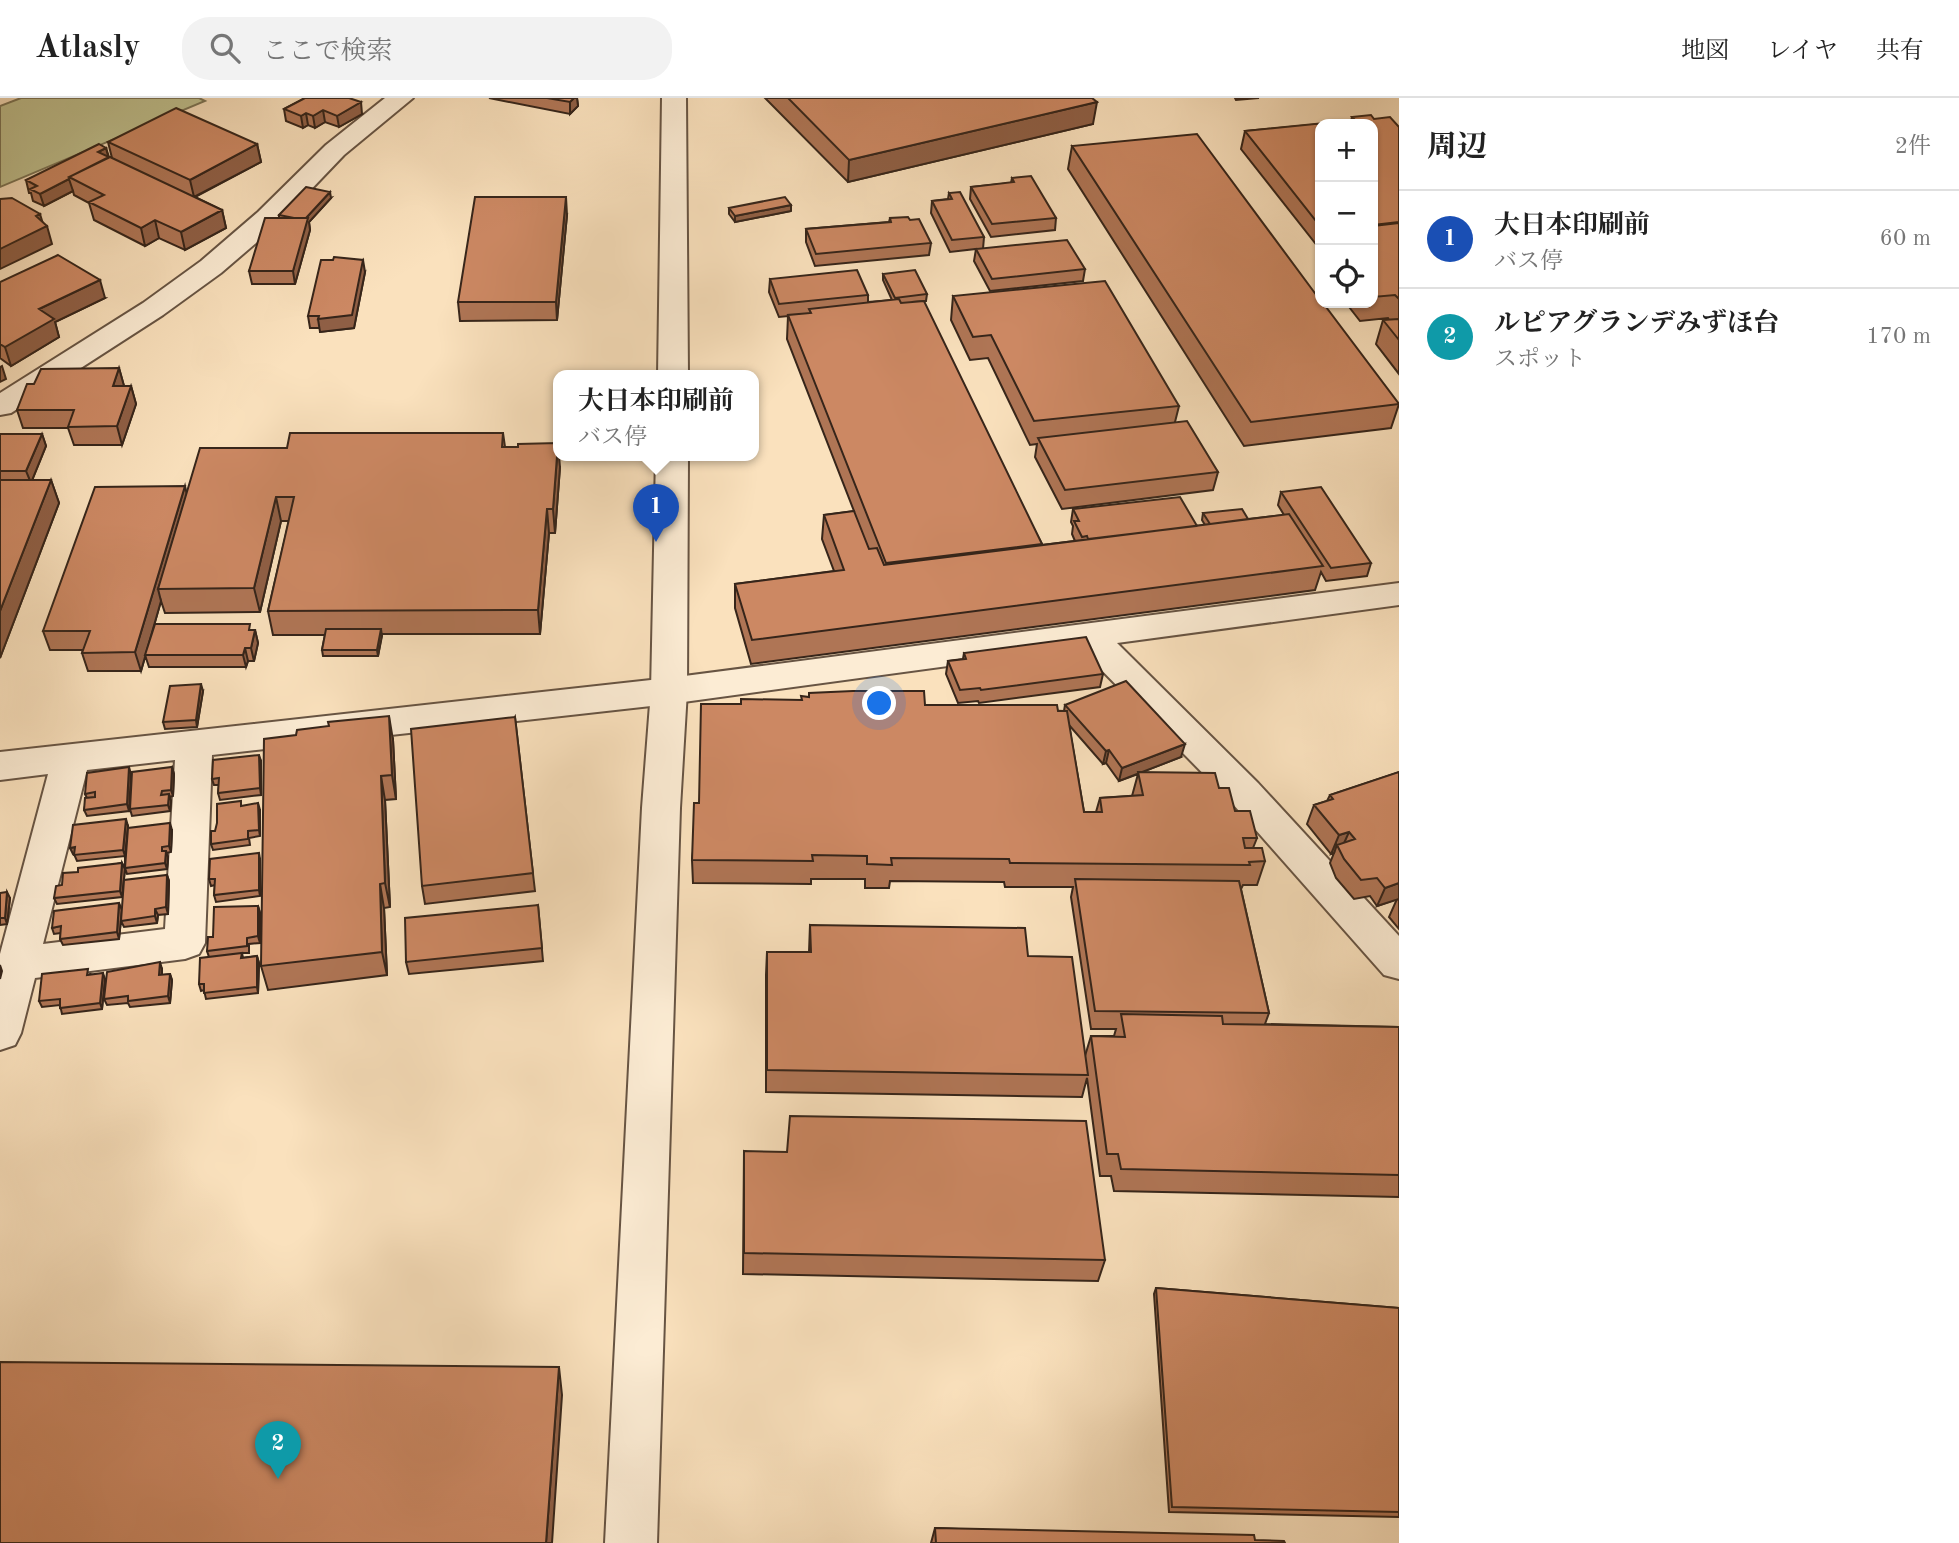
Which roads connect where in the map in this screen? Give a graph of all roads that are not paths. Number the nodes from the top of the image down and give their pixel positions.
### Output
1 (401, 98) edge
2 (674, 98) edge
3 (673, 370) edge
4 (0, 406) edge
5 (672, 461) edge
6 (1399, 594) edge
7 (1359, 599) junction
8 (1399, 621) edge
9 (1090, 637) junction
10 (669, 691) junction
11 (194, 744) junction
12 (71, 758) junction
13 (0, 766) edge
14 (13, 954) edge
15 (1399, 963) edge
16 (0, 1033) edge
17 (631, 1543) edge

1 - 4 street
2 - 3 street
5 - 10 street
6 - 7 street
7 - 8 street
7 - 9 street
9 - 10 street
9 - 15 street
10 - 11 street
10 - 17 street
11 - 12 street
11 - 14 street
12 - 13 street
12 - 14 street
14 - 16 street

